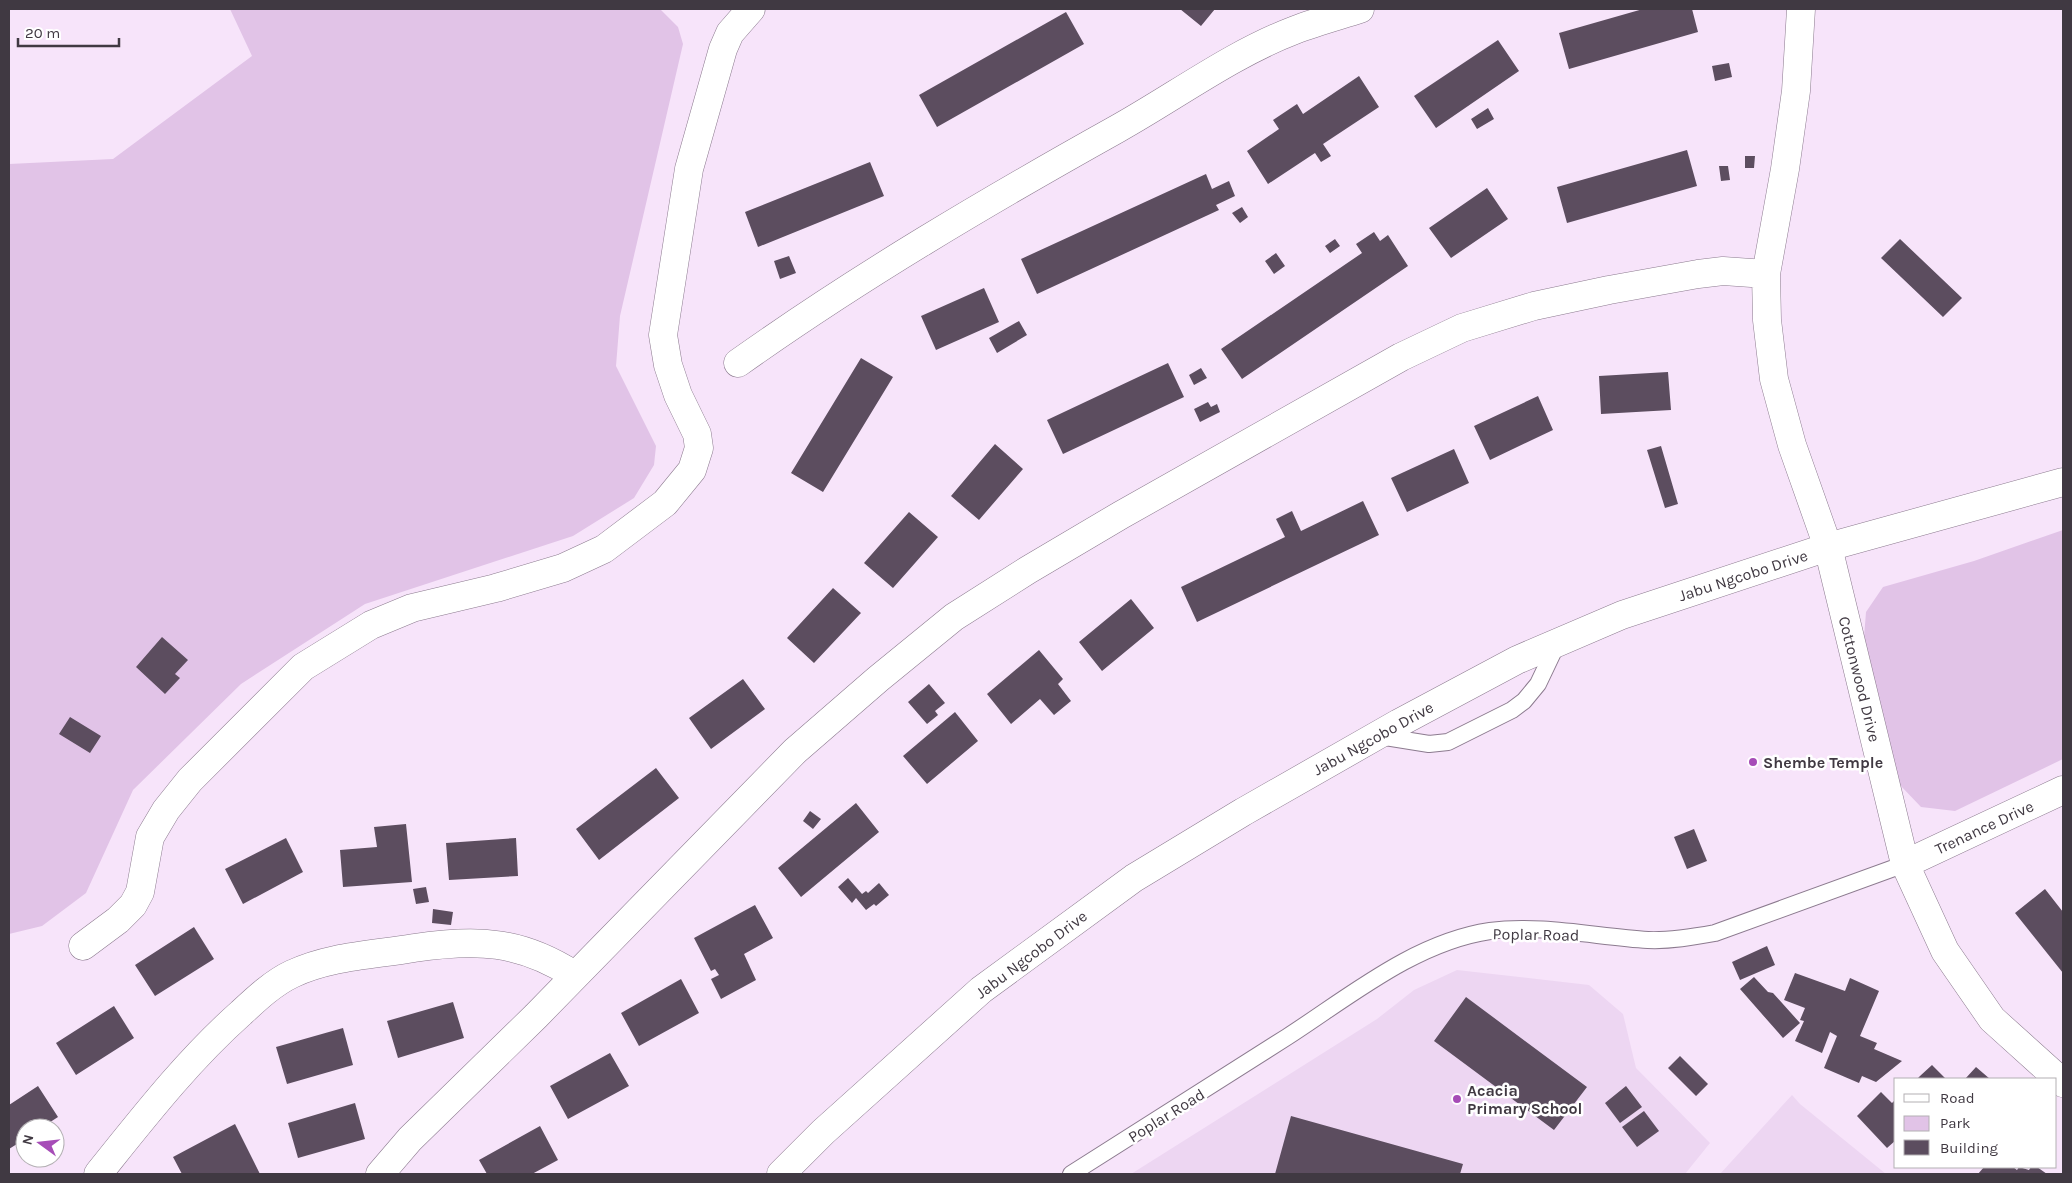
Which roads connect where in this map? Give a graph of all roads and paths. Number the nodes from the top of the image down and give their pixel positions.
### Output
1 (751, 9) edge
2 (1360, 9) edge
3 (1801, 9) edge
4 (1766, 274) junction
5 (738, 363) dead end
6 (2062, 482) edge
7 (1828, 548) junction
8 (1558, 642) junction
9 (1377, 735) junction
10 (2063, 790) edge
11 (1905, 864) junction
12 (83, 946) dead end
13 (574, 975) junction
14 (2063, 1083) edge
15 (98, 1174) edge
16 (380, 1174) edge
17 (781, 1174) edge
18 (1071, 1174) edge

1 - 12 street
2 - 5 street
3 - 4 street, Cottonwood Drive
4 - 7 street, Cottonwood Drive
4 - 13 street
6 - 7 street, Jabu Ngcobo Drive
7 - 8 street, Jabu Ngcobo Drive
7 - 11 street, Cottonwood Drive
8 - 9 street, Jabu Ngcobo Drive
8 - 9 lane
9 - 17 street, Jabu Ngcobo Drive
10 - 11 street, Trenance Drive
11 - 14 street, Cottonwood Drive
11 - 18 lane, Poplar Road
13 - 15 street
13 - 16 street

